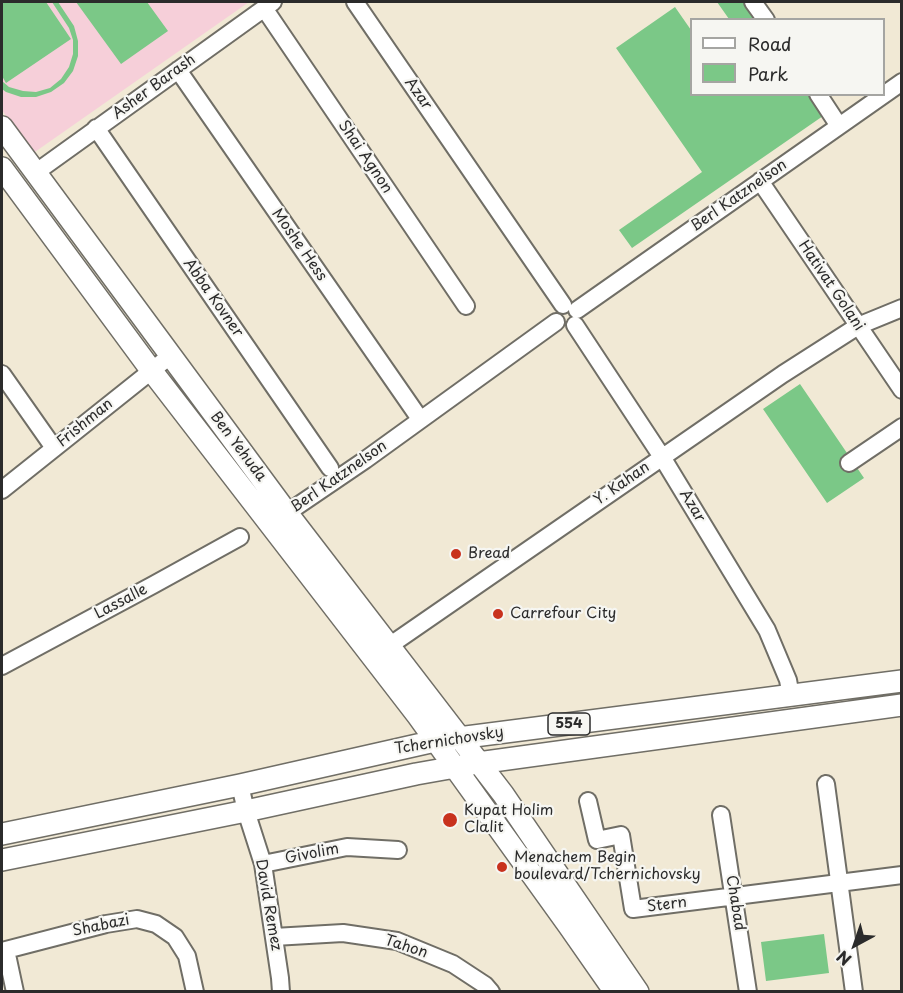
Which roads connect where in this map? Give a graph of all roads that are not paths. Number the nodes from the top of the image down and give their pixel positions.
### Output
1 (355, 2) edge
2 (753, 2) edge
3 (268, 5) edge
4 (765, 18) edge
5 (177, 70) junction
6 (902, 82) edge
7 (885, 94) edge
8 (819, 96) edge
9 (882, 96) edge
10 (839, 126) junction
11 (2, 127) edge
12 (96, 128) junction
13 (2, 168) edge
14 (34, 173) junction
15 (760, 181) junction
16 (466, 306) dead end
17 (902, 308) edge
18 (572, 313) junction
19 (858, 326) junction
20 (170, 356) junction
21 (151, 370) junction
22 (2, 374) edge
23 (902, 390) edge
24 (420, 419) junction
25 (902, 427) edge
26 (54, 448) junction
27 (662, 457) junction
28 (849, 463) dead end
29 (330, 468) dead end
30 (2, 490) edge
31 (287, 513) junction
32 (276, 533) junction
33 (240, 537) dead end
34 (389, 646) junction
35 (2, 666) edge
36 (902, 681) edge
37 (791, 696) junction
38 (902, 705) edge
39 (426, 711) junction
40 (492, 734) junction
41 (459, 738) junction
42 (435, 741) junction
43 (401, 748) junction
44 (509, 759) junction
45 (478, 763) junction
46 (455, 767) junction
47 (416, 774) junction
48 (826, 784) dead end
49 (240, 785) junction
50 (502, 794) junction
51 (588, 801) dead end
52 (480, 802) junction
53 (246, 811) junction
54 (721, 815) dead end
55 (2, 834) edge
56 (398, 850) dead end
57 (2, 860) edge
58 (263, 864) junction
59 (902, 876) edge
60 (840, 884) junction
61 (734, 897) junction
62 (274, 937) junction
63 (4, 950) edge
64 (15, 992) edge
65 (195, 992) edge
66 (281, 992) edge
67 (491, 992) edge
68 (615, 992) edge
69 (638, 992) edge
70 (748, 992) edge
71 (854, 992) edge

1 - 18 street, Azar
2 - 4 street
3 - 5 street, Asher Barash
3 - 16 street, Shai Agnon
5 - 12 street, Asher Barash
5 - 24 street, Moshe Hess
6 - 7 street, Berl Katznelson
8 - 10 street
9 - 10 street, Berl Katznelson
10 - 15 street, Berl Katznelson
11 - 14 main road, Ben Yehuda
12 - 14 street, Asher Barash
12 - 29 street, Abba Kovner
13 - 21 main road, Ben Yehuda
14 - 20 main road, Ben Yehuda
15 - 18 street, Berl Katznelson
15 - 19 street, Hativat Golani
17 - 19 street, Y. Kahan
18 - 24 street, Berl Katznelson
18 - 27 street, Azar
19 - 23 street, Hativat Golani
19 - 27 street, Y. Kahan
20 - 21 street, Frishman
20 - 31 main road, Ben Yehuda
21 - 26 street, Frishman
21 - 32 main road, Ben Yehuda
22 - 26 street
24 - 31 street, Berl Katznelson
25 - 28 street
26 - 30 street, Frishman
27 - 34 street, Y. Kahan
27 - 37 street, Azar
31 - 32 street, Berl Katznelson
31 - 34 main road, Ben Yehuda
32 - 39 main road, Ben Yehuda
33 - 35 street, Lassalle
34 - 39 main road, Ben Yehuda
36 - 37 main road, Tchernichovsky / 554
37 - 40 main road, Tchernichovsky / 554
38 - 44 main road, Tchernichovsky / 554
39 - 40 main road
39 - 41 main road, Ben Yehuda
39 - 42 main road, Ben Yehuda
39 - 43 main road
40 - 41 main road, Tchernichovsky / 554
41 - 42 main road, Tchernichovsky / 554
41 - 45 main road, Ben Yehuda
42 - 43 main road, Tchernichovsky / 554
42 - 46 main road, Ben Yehuda
43 - 49 main road, Tchernichovsky / 554
44 - 45 main road, Tchernichovsky / 554
44 - 50 main road
45 - 46 main road, Tchernichovsky / 554
45 - 50 main road, Ben Yehuda
46 - 47 main road, Tchernichovsky / 554
46 - 52 main road, Ben Yehuda
47 - 52 main road
47 - 53 main road, Tchernichovsky / 554
48 - 60 street
49 - 53 street, David Remez
49 - 55 main road, Tchernichovsky / 554
50 - 69 main road, Ben Yehuda
51 - 61 street, Stern
52 - 68 main road, Ben Yehuda
53 - 57 main road, Tchernichovsky / 554
53 - 58 street, David Remez
54 - 61 street, Chabad
56 - 58 street, Givolim
58 - 62 street, David Remez
59 - 60 street, Stern
60 - 61 street, Stern
60 - 71 street
61 - 70 street, Chabad
62 - 66 street, David Remez
62 - 67 street, Tahon
63 - 64 street
63 - 65 street, Shabazi

